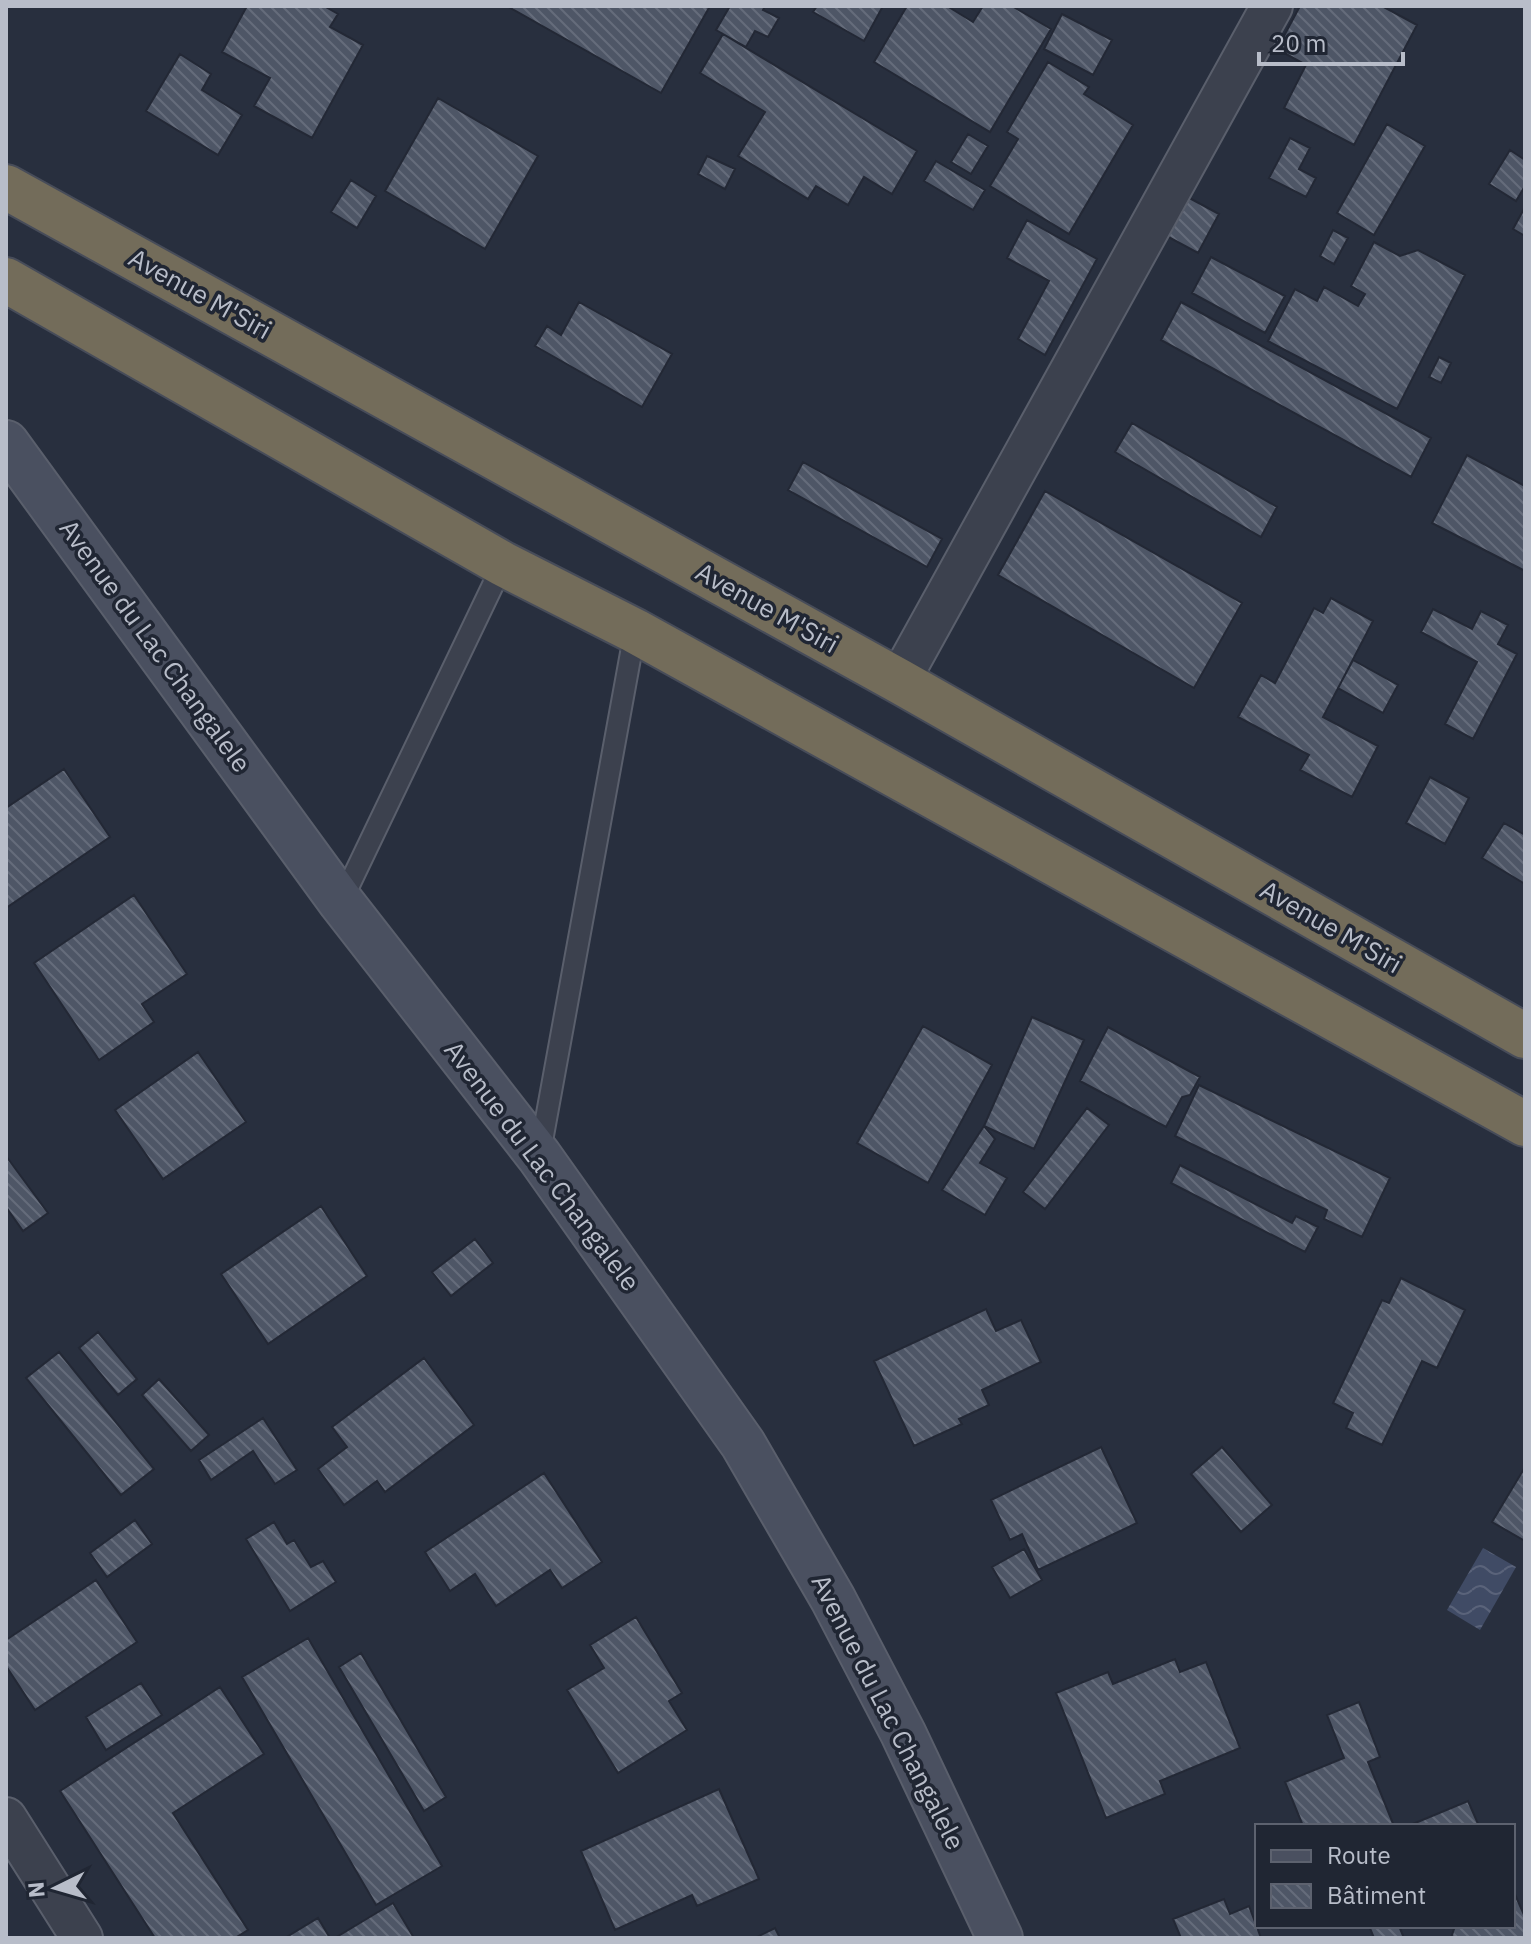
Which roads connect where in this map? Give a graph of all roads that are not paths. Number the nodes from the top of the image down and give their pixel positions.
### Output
1 (1272, 6) edge
2 (6, 187) edge
3 (6, 280) edge
4 (6, 443) edge
5 (503, 564) junction
6 (635, 631) junction
7 (899, 681) junction
8 (341, 902) junction
9 (1525, 1036) edge
10 (1525, 1124) edge
11 (539, 1156) junction
12 (6, 1818) edge
13 (82, 1938) edge
14 (1000, 1938) edge

1 - 7 street
2 - 7 highway, Avenue M'Siri
3 - 5 highway
4 - 8 street, Avenue du Lac Changalele
5 - 6 highway
5 - 8 lane
6 - 10 highway
6 - 11 lane
7 - 9 highway, Avenue M'Siri
8 - 11 street, Avenue du Lac Changalele
11 - 14 street, Avenue du Lac Changalele
12 - 13 street

